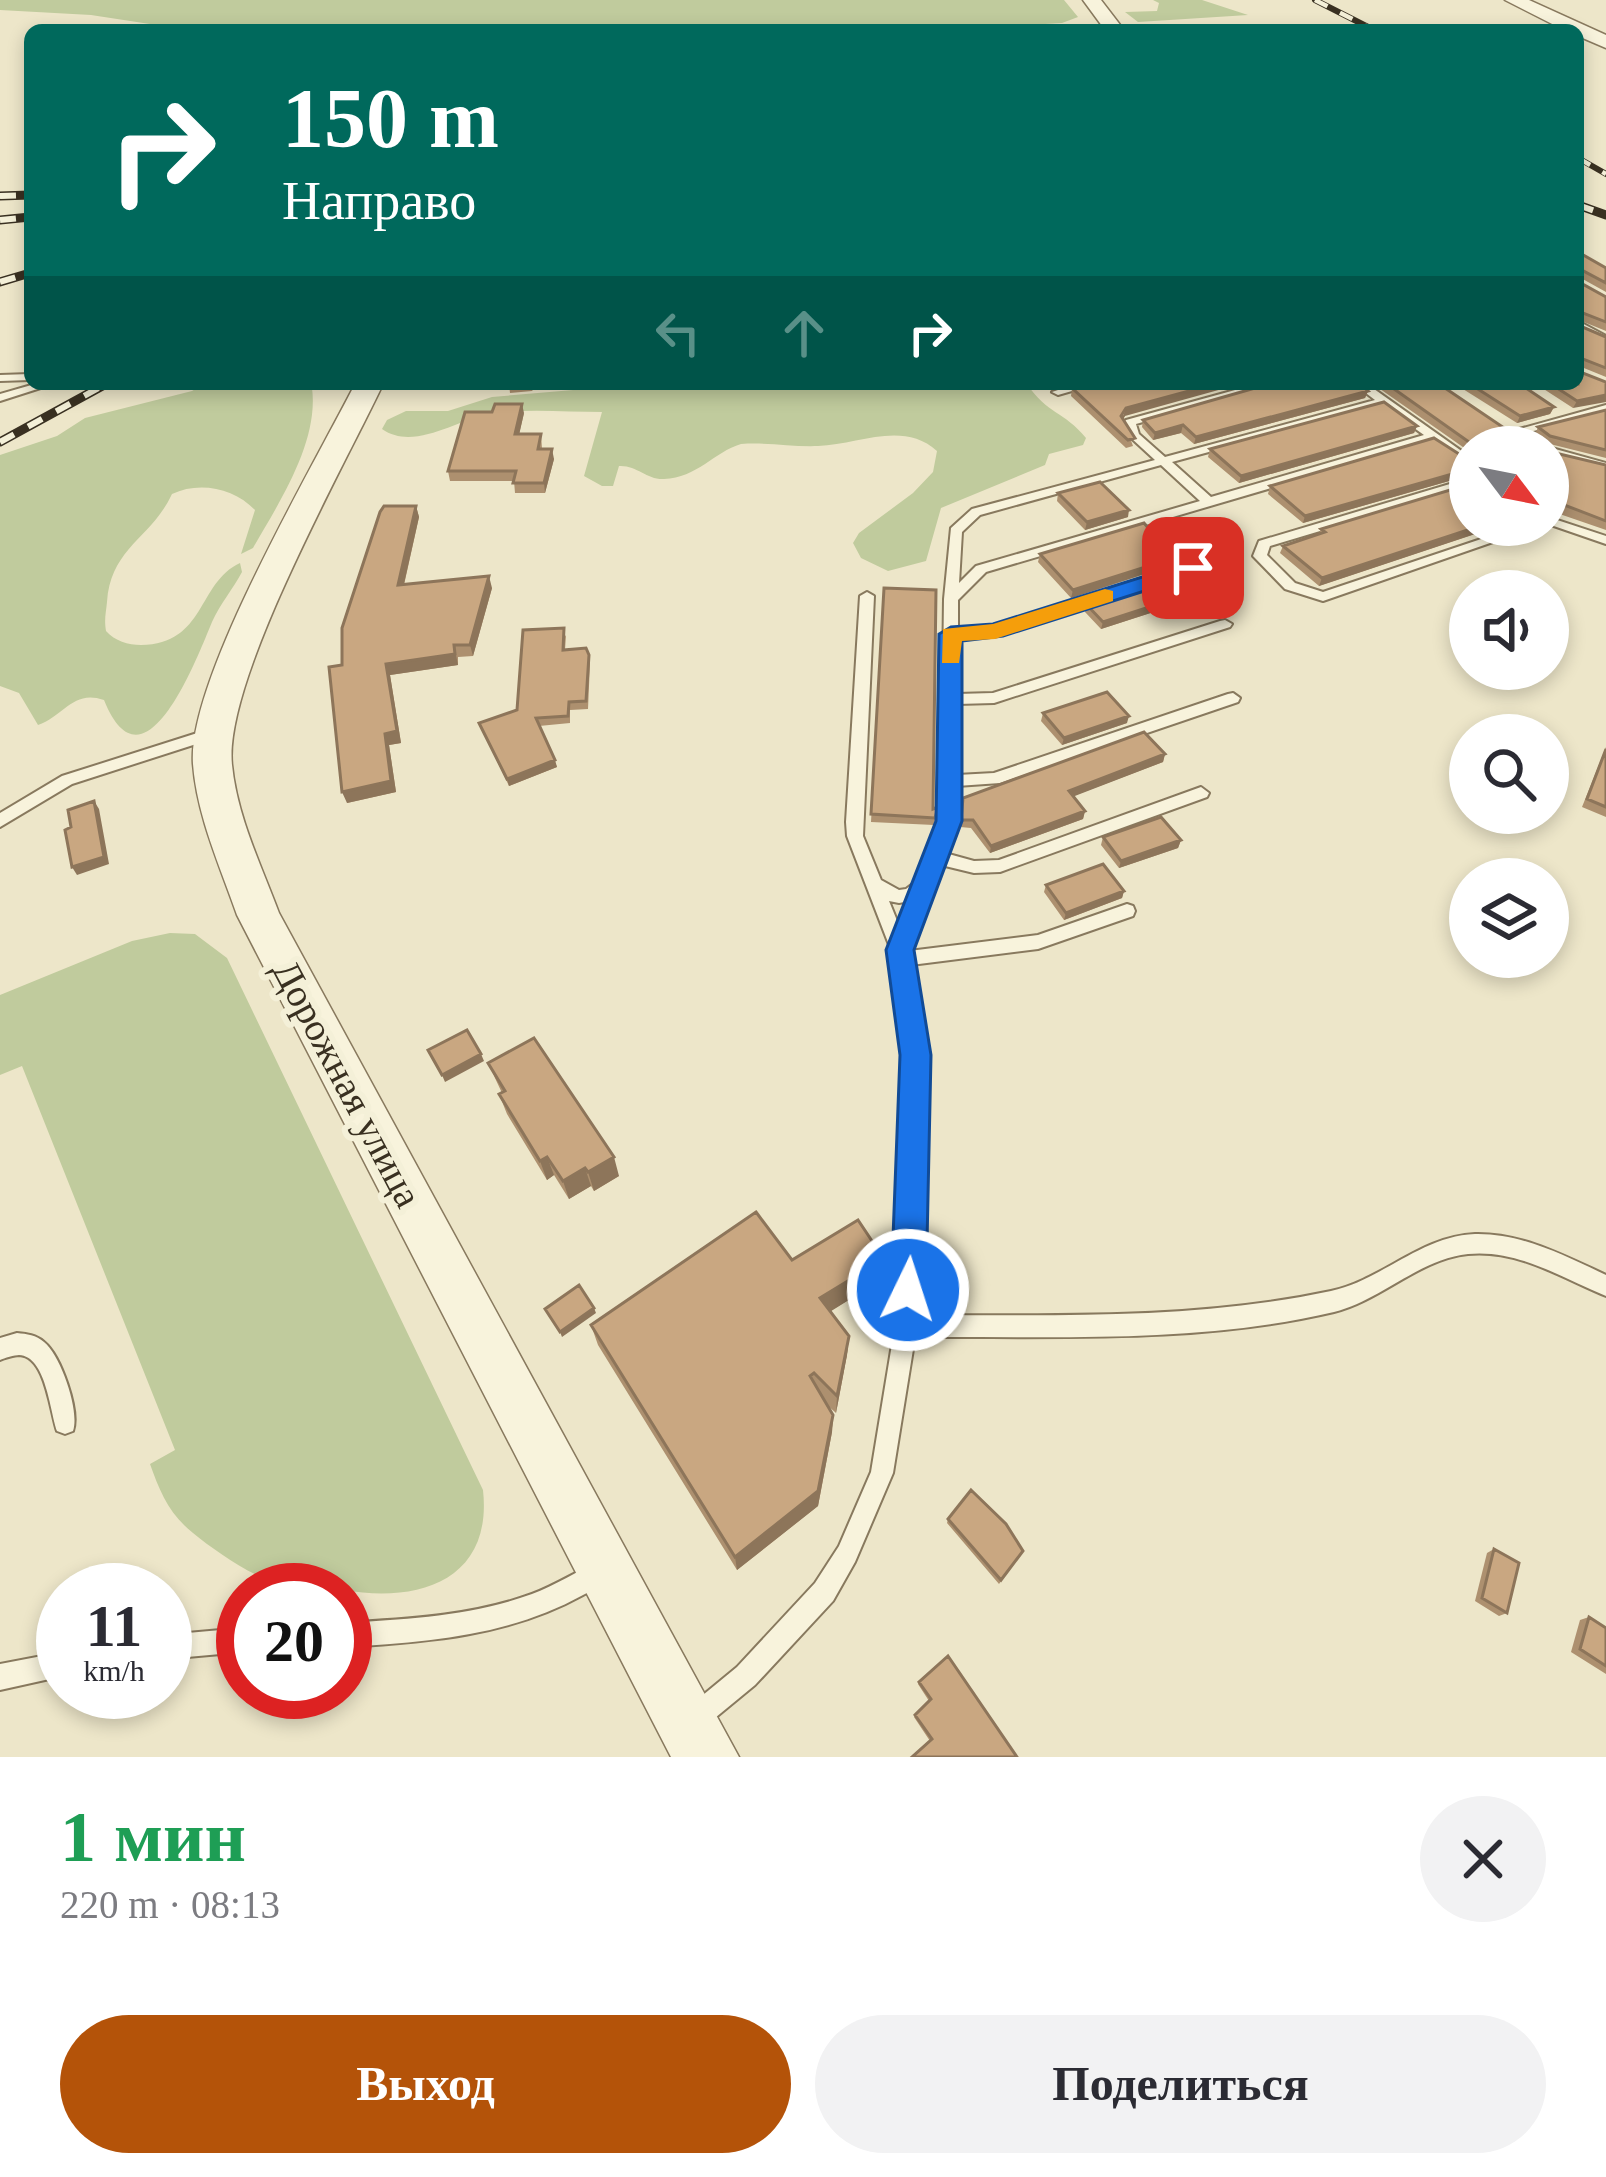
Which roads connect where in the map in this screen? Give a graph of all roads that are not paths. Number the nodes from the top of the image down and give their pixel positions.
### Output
1 (1092, 0) edge
2 (1514, 0) edge
3 (1110, 24) edge
4 (1567, 24) edge
5 (365, 390) edge
6 (1066, 390) edge
7 (1248, 390) edge
8 (1368, 390) edge
9 (1058, 392) dead end
10 (1384, 401) junction
11 (1554, 406) edge
12 (1606, 408) edge
13 (1570, 418) junction
14 (1492, 421) edge
15 (1499, 426) edge
16 (1540, 426) edge
17 (1434, 436) junction
18 (1449, 447) edge
19 (1569, 457) edge
20 (1163, 461) junction
21 (1606, 467) edge
22 (1449, 488) edge
23 (1209, 502) junction
24 (1569, 528) edge
25 (1606, 540) edge
26 (1472, 546) edge
27 (1193, 568) dead end
28 (866, 596) dead end
29 (951, 599) junction
30 (1225, 624) dead end
31 (951, 634) junction
32 (1233, 698) dead end
33 (950, 699) junction
34 (214, 733) junction
35 (949, 781) junction
36 (1202, 794) dead end
37 (0, 821) edge
38 (938, 858) junction
39 (871, 880) junction
40 (924, 884) junction
41 (1127, 911) dead end
42 (900, 954) junction
43 (1606, 1286) edge
44 (906, 1326) junction
45 (0, 1349) edge
46 (65, 1423) dead end
47 (605, 1570) junction
48 (372, 1633) edge
49 (36, 1670) edge
50 (0, 1677) edge
51 (697, 1740) edge

1 - 3 street
2 - 4 street
5 - 34 street, Дорожная улица
6 - 9 lane
7 - 20 lane
8 - 10 lane
10 - 17 lane
10 - 20 lane
11 - 13 lane
12 - 13 lane
13 - 16 lane
14 - 15 lane
17 - 18 lane
17 - 23 lane
19 - 21 lane
20 - 23 lane
20 - 29 lane
22 - 26 lane
23 - 29 lane
24 - 25 lane
27 - 31 lane
28 - 39 lane
29 - 31 lane
30 - 33 lane
31 - 33 lane
32 - 35 lane
33 - 35 lane
34 - 37 lane
34 - 47 street, Дорожная улица
35 - 38 lane
36 - 38 lane
38 - 40 lane
39 - 40 lane
39 - 42 lane
40 - 42 lane
41 - 42 lane
42 - 44 lane
43 - 44 lane
44 - 51 lane
45 - 46 lane
47 - 48 lane
47 - 51 street, Дорожная улица
49 - 50 lane

